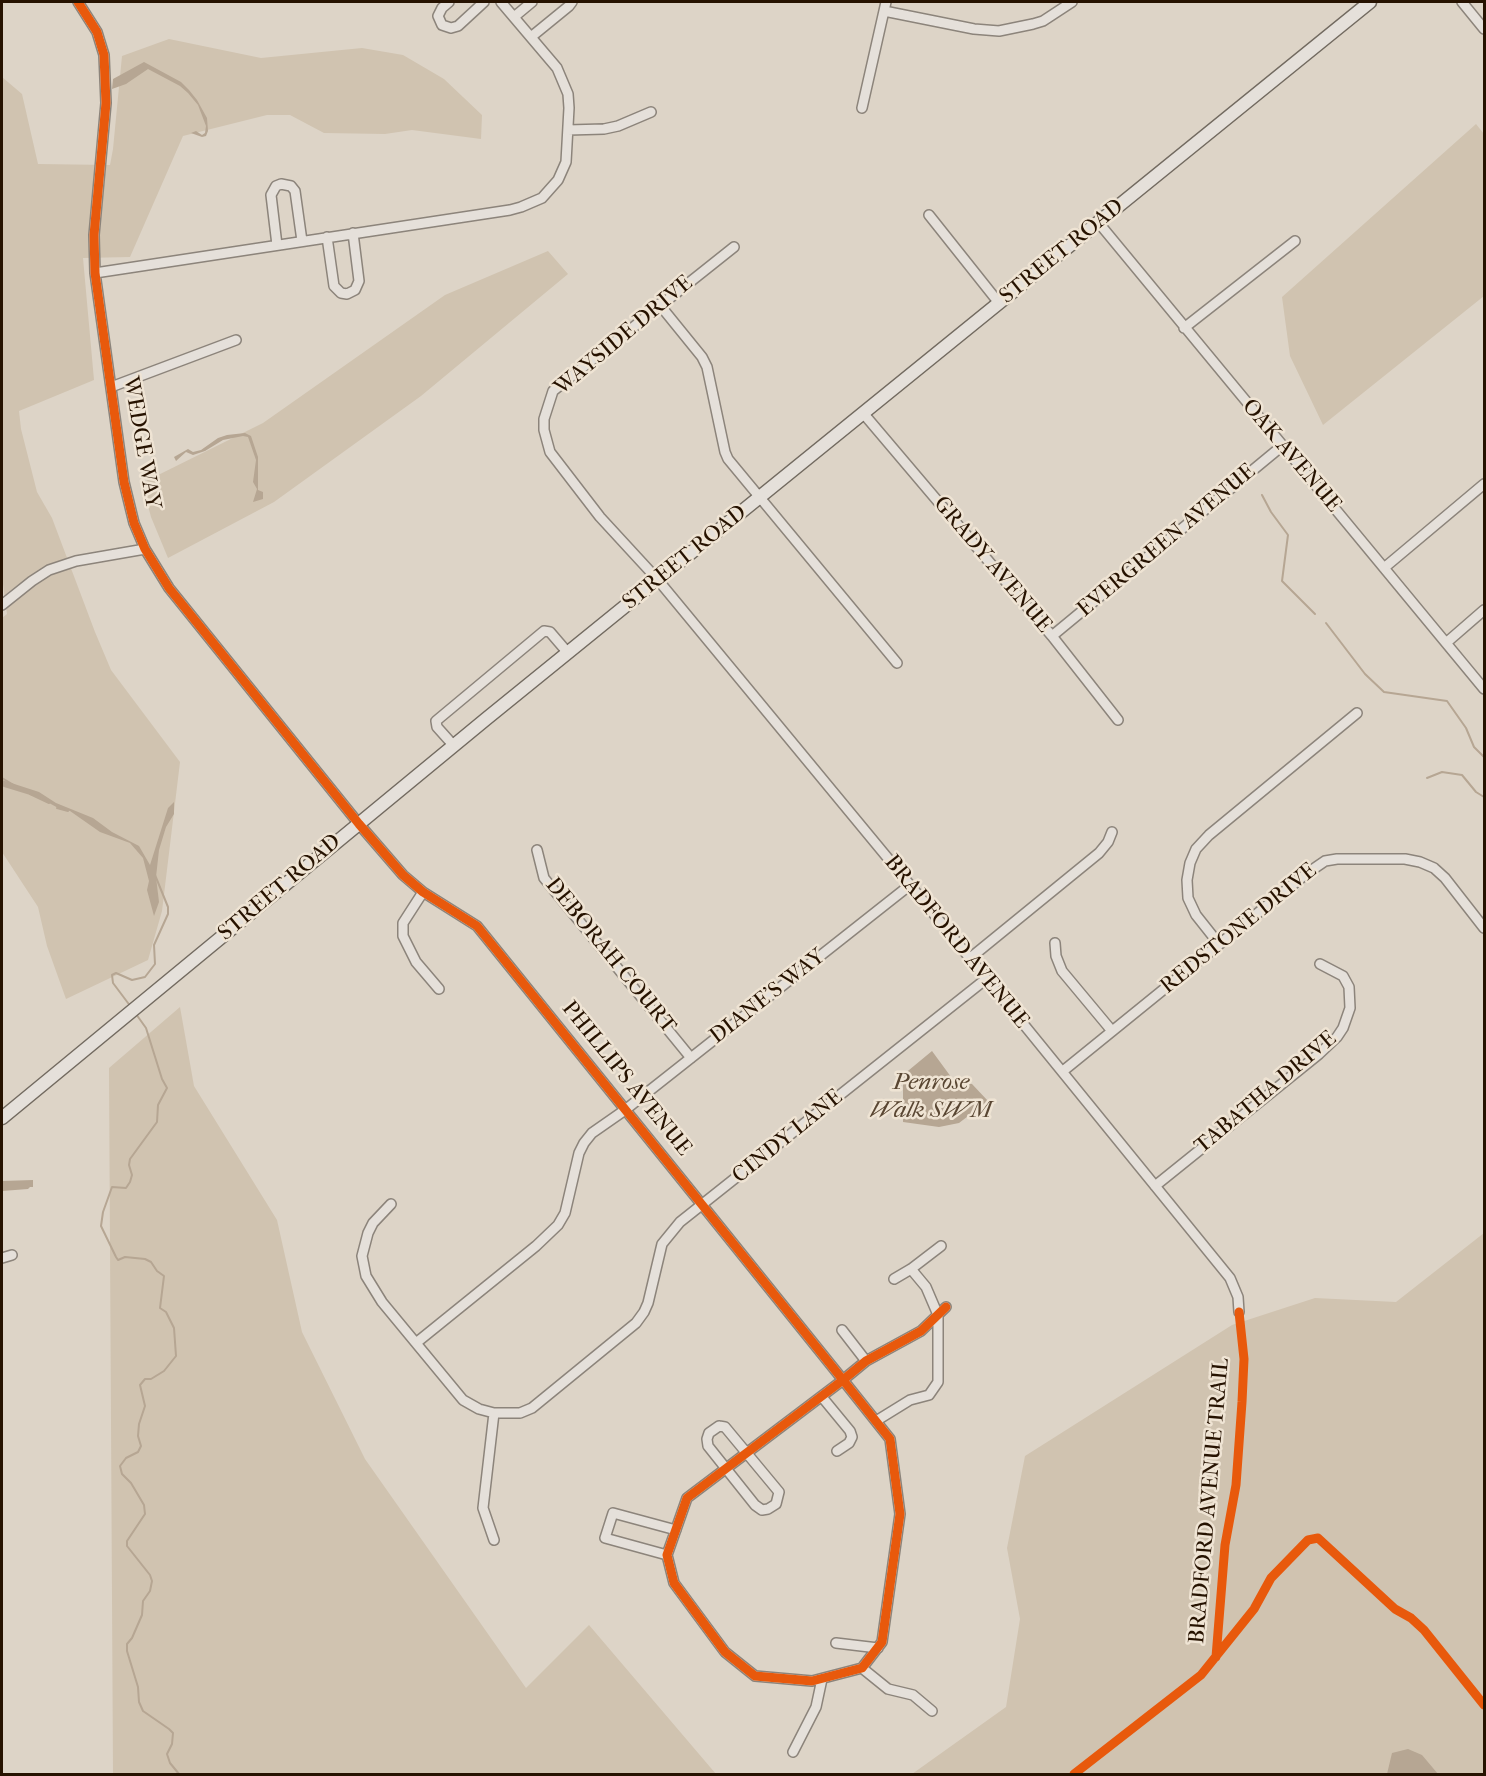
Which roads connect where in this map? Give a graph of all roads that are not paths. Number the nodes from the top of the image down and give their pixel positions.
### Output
1 (78, 2) edge
2 (449, 2) edge
3 (484, 2) edge
4 (501, 2) edge
5 (532, 2) edge
6 (572, 2) edge
7 (1072, 2) edge
8 (1368, 2) edge
9 (1462, 2) edge
10 (885, 6) edge
11 (514, 17) junction
12 (1485, 29) edge
13 (531, 37) junction
14 (862, 108) dead end
15 (651, 112) dead end
16 (568, 130) junction
17 (929, 215) dead end
18 (1098, 222) junction
19 (353, 233) junction
20 (327, 237) junction
21 (302, 241) junction
22 (1295, 241) dead end
23 (277, 245) junction
24 (734, 247) dead end
25 (95, 273) junction
26 (999, 303) junction
27 (659, 304) junction
28 (1184, 328) junction
29 (236, 340) dead end
30 (111, 387) junction
31 (863, 413) junction
32 (1282, 446) junction
33 (1485, 484) edge
34 (760, 497) junction
35 (145, 549) junction
36 (1384, 568) junction
37 (658, 580) junction
38 (2, 604) edge
39 (1485, 610) edge
40 (1052, 636) junction
41 (1446, 643) junction
42 (568, 653) junction
43 (897, 663) dead end
44 (1485, 689) edge
45 (1357, 713) dead end
46 (1118, 720) dead end
47 (454, 746) junction
48 (359, 824) junction
49 (1112, 832) dead end
50 (537, 850) dead end
51 (910, 885) junction
52 (423, 892) junction
53 (1485, 927) edge
54 (1055, 943) dead end
55 (1219, 944) junction
56 (969, 959) junction
57 (1320, 964) dead end
58 (986, 979) junction
59 (439, 989) dead end
60 (1112, 1031) junction
61 (691, 1058) junction
62 (1063, 1071) junction
63 (625, 1110) junction
64 (2, 1118) edge
65 (1155, 1186) junction
66 (391, 1204) dead end
67 (703, 1206) junction
68 (941, 1246) dead end
69 (12, 1255) dead end
70 (2, 1258) edge
71 (911, 1269) junction
72 (894, 1279) dead end
73 (946, 1307) dead end
74 (1239, 1312) dead end
75 (938, 1315) junction
76 (842, 1330) dead end
77 (416, 1343) junction
78 (866, 1361) junction
79 (843, 1380) junction
80 (822, 1396) junction
81 (494, 1413) junction
82 (876, 1421) junction
83 (837, 1451) dead end
84 (748, 1453) junction
85 (727, 1468) junction
86 (676, 1530) junction
87 (494, 1540) dead end
88 (667, 1555) junction
89 (836, 1643) dead end
90 (878, 1648) junction
91 (862, 1668) junction
92 (822, 1679) junction
93 (932, 1711) dead end
94 (793, 1752) dead end

1 - 25 street, WEDGE WAY
2 - 3 street
4 - 11 street
5 - 11 street
6 - 13 street
7 - 10 street
8 - 18 main road, STREET ROAD
9 - 12 street
10 - 14 street
11 - 13 street
13 - 16 street
15 - 16 street
16 - 19 street
17 - 26 street
18 - 26 main road, STREET ROAD
18 - 28 street, OAK AVENUE
19 - 20 street
19 - 20 street
20 - 21 street
21 - 23 street
21 - 23 street
22 - 28 street
23 - 25 street
24 - 27 street, WAYSIDE DRIVE
25 - 30 street, WEDGE WAY
26 - 31 main road, STREET ROAD
27 - 34 street
27 - 37 street, WAYSIDE DRIVE
28 - 32 street, OAK AVENUE
29 - 30 street
30 - 35 street, WEDGE WAY
31 - 34 main road, STREET ROAD
31 - 40 street, GRADY AVENUE
32 - 36 street, OAK AVENUE
32 - 40 street, EVERGREEN AVENUE
33 - 36 street
34 - 37 main road, STREET ROAD
34 - 43 street
35 - 38 street
35 - 48 street, WEDGE WAY
36 - 41 street, OAK AVENUE
37 - 42 main road, STREET ROAD
37 - 51 street, BRADFORD AVENUE
39 - 41 street
40 - 46 street, GRADY AVENUE
41 - 44 street, OAK AVENUE
42 - 47 main road, STREET ROAD
42 - 47 street
45 - 55 street
47 - 48 main road, STREET ROAD
48 - 52 street, PHILLIPS AVENUE
48 - 64 main road, STREET ROAD
49 - 56 street
50 - 61 street, DEBORAH COURT
51 - 56 street, BRADFORD AVENUE
51 - 61 street, DIANE'S WAY
52 - 59 street
52 - 63 street, PHILLIPS AVENUE
53 - 55 street, REDSTONE DRIVE
54 - 60 street
55 - 60 street, REDSTONE DRIVE
56 - 58 street, BRADFORD AVENUE
57 - 65 street, TABATHA DRIVE
58 - 62 street, BRADFORD AVENUE
58 - 67 street, CINDY LANE
60 - 62 street, REDSTONE DRIVE
61 - 63 street, DIANE'S WAY
62 - 65 street, BRADFORD AVENUE
63 - 67 street, PHILLIPS AVENUE
63 - 77 street, DIANE'S WAY
65 - 74 street, BRADFORD AVENUE
66 - 77 street
67 - 79 street, PHILLIPS AVENUE
67 - 81 street, CINDY LANE
68 - 71 street
69 - 70 street
71 - 72 street
71 - 75 street
73 - 75 street
75 - 78 street
75 - 82 street
76 - 78 street
77 - 81 street
78 - 79 street
79 - 80 street
79 - 82 street, PHILLIPS AVENUE
80 - 83 street
80 - 84 street
81 - 87 street
82 - 90 street, PHILLIPS AVENUE
84 - 85 street
84 - 85 street
84 - 85 street
85 - 86 street
86 - 88 street
86 - 88 street
88 - 92 street
89 - 90 street
90 - 91 street, PHILLIPS AVENUE
91 - 92 street
91 - 93 street
92 - 94 street

